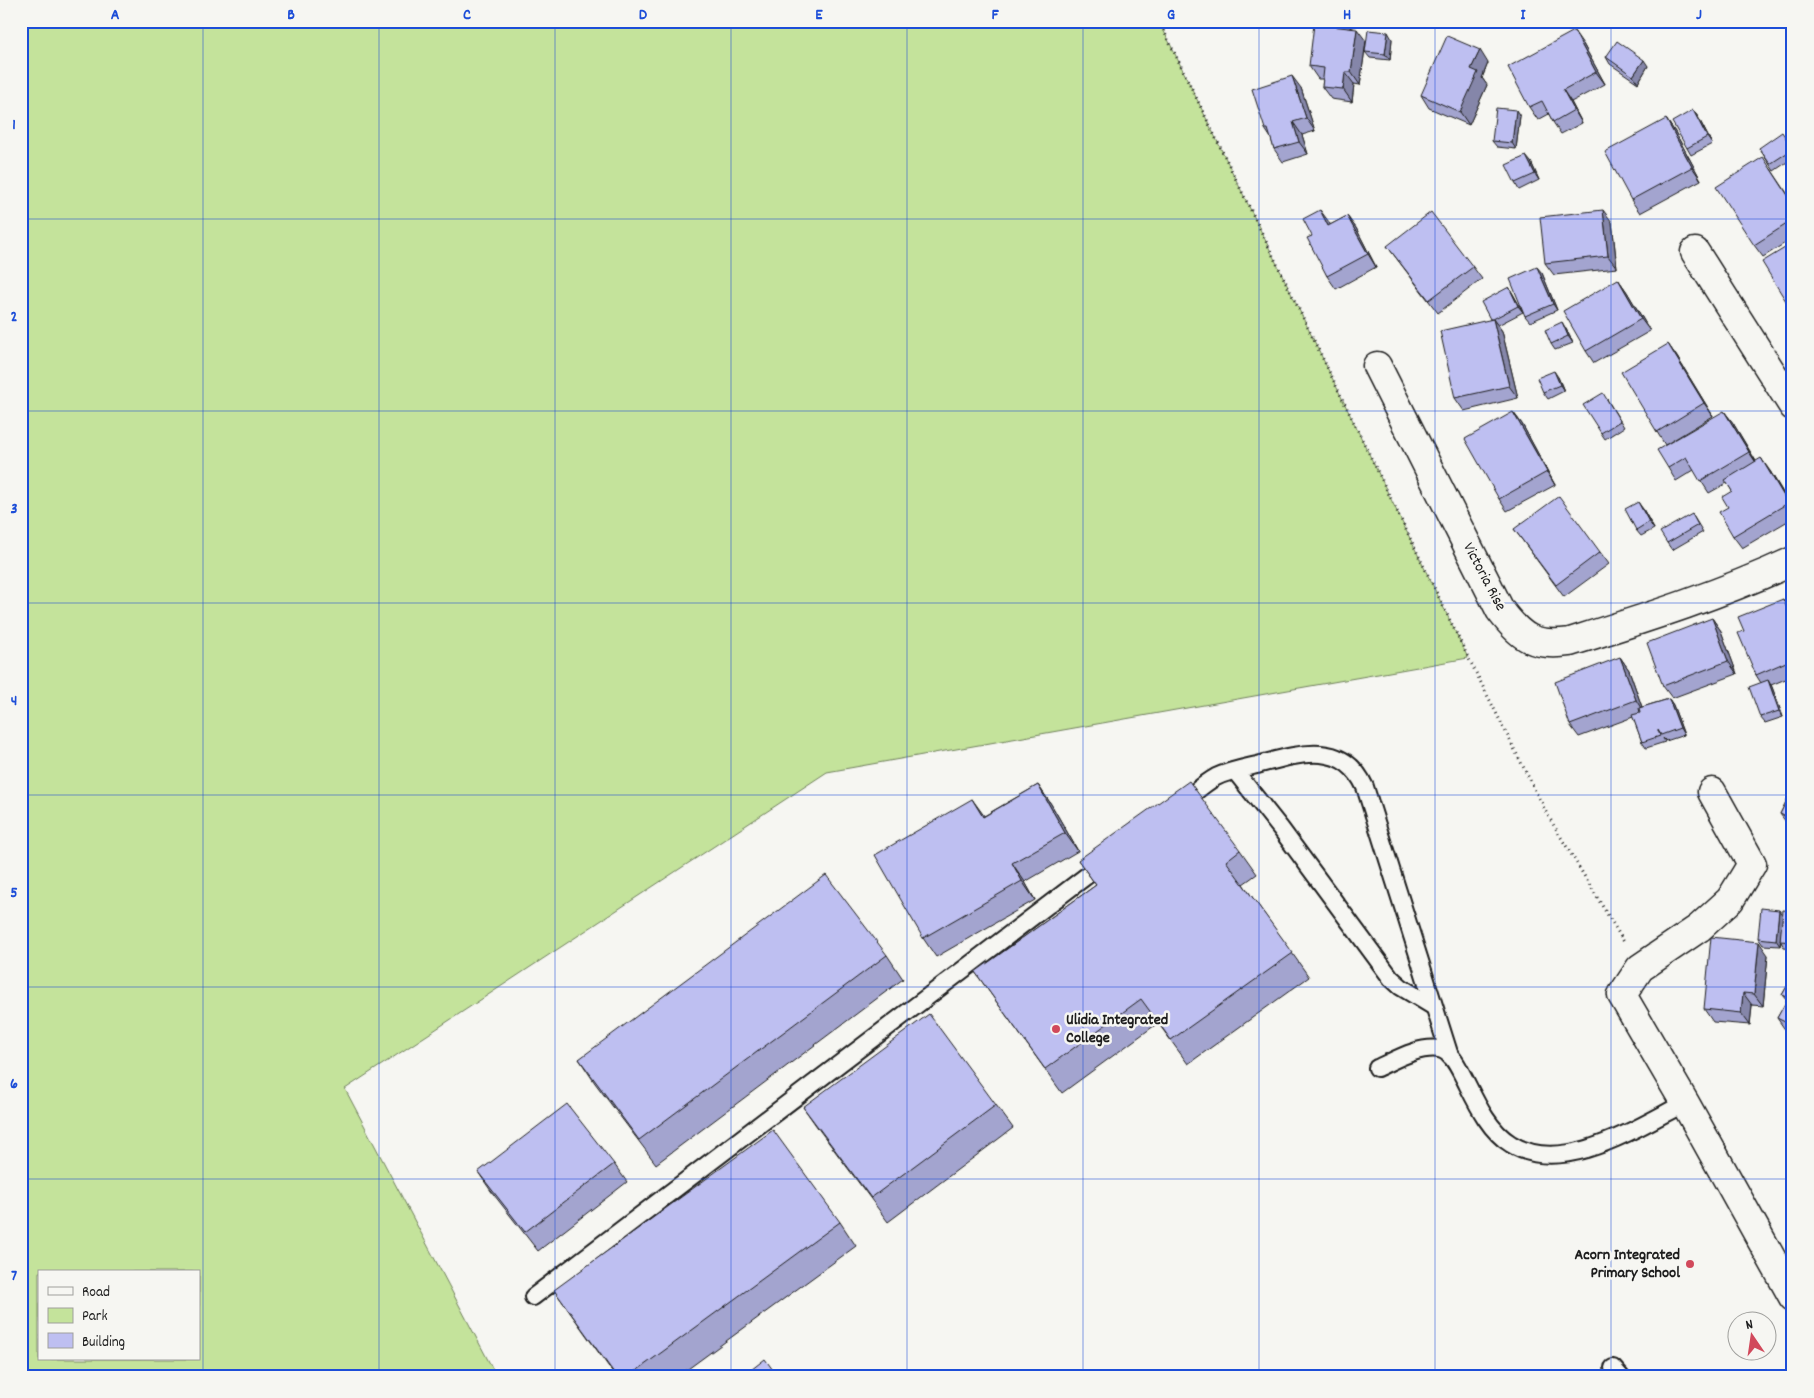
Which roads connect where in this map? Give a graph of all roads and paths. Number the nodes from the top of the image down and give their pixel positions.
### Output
1 (1159, 21) edge
2 (1695, 252) dead end
3 (1377, 366) dead end
4 (1793, 406) edge
5 (1793, 561) edge
6 (1235, 771) junction
7 (1712, 792) dead end
8 (1169, 813) edge
9 (1121, 850) edge
10 (1640, 968) junction
11 (1434, 1007) junction
12 (1450, 1056) junction
13 (1377, 1068) dead end
14 (1685, 1103) junction
15 (1785, 1266) edge
16 (533, 1297) dead end
17 (1793, 1298) edge

1 - 10 path
2 - 4 street
3 - 5 street, Victoria Rise
6 - 8 lane
6 - 11 lane
6 - 11 lane
7 - 10 street
9 - 16 lane
10 - 14 street
11 - 12 lane
12 - 13 lane
12 - 14 lane
14 - 15 street
15 - 17 street

